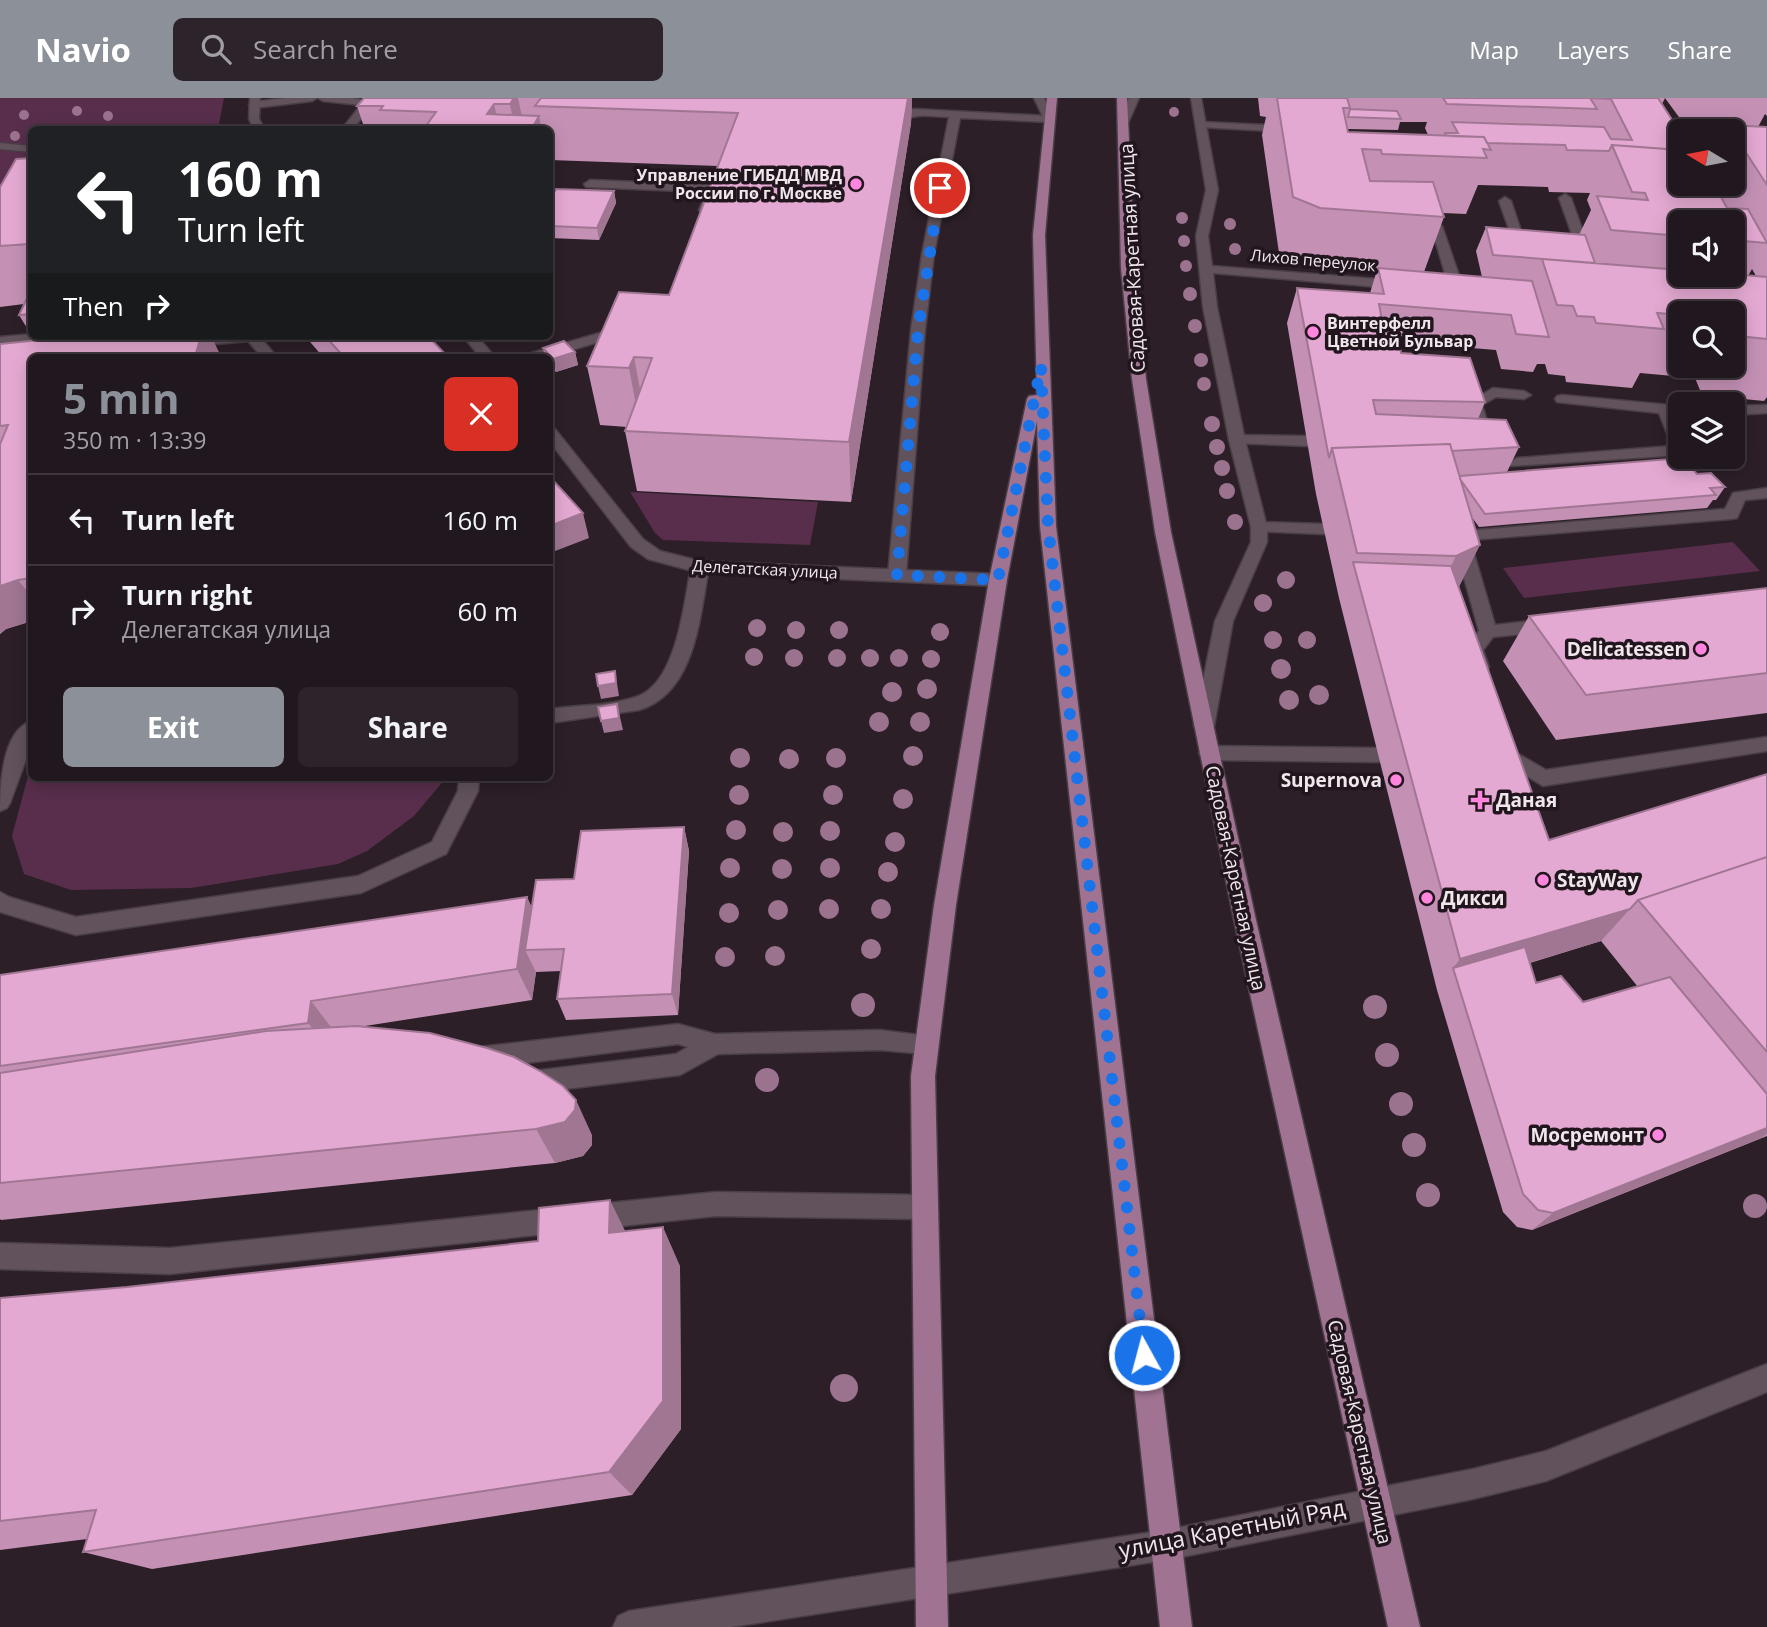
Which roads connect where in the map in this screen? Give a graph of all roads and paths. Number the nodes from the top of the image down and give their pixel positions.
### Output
1 (312, 98) edge
2 (323, 98) edge
3 (1039, 98) edge
4 (1052, 98) edge
5 (1122, 98) edge
6 (1134, 98) edge
7 (1196, 98) edge
8 (255, 101) edge
9 (955, 114) junction
10 (878, 116) edge
11 (1049, 119) junction
12 (1124, 121) junction
13 (1202, 125) junction
14 (258, 126) edge
15 (350, 126) edge
16 (1299, 130) edge
17 (0, 146) edge
18 (28, 149) edge
19 (590, 184) dead end
20 (1565, 198) edge
21 (1505, 201) dead end
22 (699, 227) edge
23 (1397, 227) edge
24 (1543, 243) edge
25 (1579, 248) edge
26 (1206, 269) junction
27 (1416, 287) edge
28 (1457, 290) edge
29 (642, 324) edge
30 (28, 339) edge
31 (212, 340) edge
32 (255, 340) edge
33 (424, 340) edge
34 (473, 340) edge
35 (0, 341) edge
36 (171, 344) edge
37 (408, 345) edge
38 (267, 354) edge
39 (485, 354) edge
40 (543, 354) edge
41 (1041, 366) junction
42 (1524, 396) dead end
43 (1562, 399) dead end
44 (1767, 409) edge
45 (1668, 410) edge
46 (1745, 410) edge
47 (553, 436) edge
48 (1485, 438) edge
49 (1237, 440) junction
50 (1307, 442) dead end
51 (1668, 449) edge
52 (1517, 463) edge
53 (1767, 493) edge
54 (1259, 527) junction
55 (1324, 529) dead end
56 (1443, 536) edge
57 (1462, 537) junction
58 (700, 567) junction
59 (897, 575) junction
60 (998, 580) junction
61 (1568, 623) edge
62 (1488, 632) junction
63 (1487, 685) edge
64 (553, 716) edge
65 (1204, 726) junction
66 (28, 733) edge
67 (1504, 734) edge
68 (1767, 744) edge
69 (1209, 753) junction
70 (1378, 755) dead end
71 (1486, 758) edge
72 (1513, 758) junction
73 (469, 781) edge
74 (0, 803) edge
75 (0, 901) edge
76 (715, 1044) junction
77 (926, 1044) junction
78 (462, 1060) edge
79 (508, 1085) edge
80 (924, 1207) junction
81 (0, 1256) edge
82 (1767, 1378) edge
83 (1376, 1501) junction
84 (1166, 1545) junction
85 (931, 1583) junction
86 (629, 1627) edge
87 (932, 1627) edge
88 (1176, 1627) edge
89 (1404, 1627) edge

1 - 8 street
2 - 15 street
3 - 11 street
4 - 11 main road
5 - 12 main road, Садовая-Каретная улица
6 - 12 street
7 - 13 street
8 - 14 street
9 - 10 street
9 - 11 street
9 - 59 street
11 - 41 main road
12 - 65 main road, Садовая-Каретная улица
13 - 16 street
13 - 26 street
17 - 18 street
19 - 22 street
20 - 25 street
21 - 24 street
23 - 28 street
26 - 27 street, Лихов переулок
26 - 49 street
29 - 40 street
30 - 35 street
31 - 36 street
32 - 38 street
33 - 37 street
34 - 39 street
41 - 60 main road
41 - 84 main road
42 - 48 street
43 - 45 street
44 - 46 street
47 - 58 street, Делегатская улица
49 - 50 street
49 - 54 street
51 - 52 street
53 - 57 street
54 - 55 street
54 - 65 street
56 - 57 street
57 - 62 street
58 - 59 street, Делегатская улица
58 - 64 street
59 - 60 street, Делегатская улица
60 - 77 main road
61 - 62 street
62 - 63 street
65 - 69 main road, Садовая-Каретная улица
66 - 74 street
67 - 72 street
68 - 72 street
69 - 70 street
69 - 83 main road, Садовая-Каретная улица
71 - 72 street
73 - 75 street
76 - 77 street
76 - 78 street
76 - 79 street
77 - 80 main road
80 - 81 street
80 - 85 main road
82 - 83 street, улица Каретный Ряд
83 - 84 street, улица Каретный Ряд
83 - 89 main road, Садовая-Каретная улица
84 - 85 street, улица Каретный Ряд
84 - 88 main road
85 - 86 street, улица Каретный Ряд
85 - 87 main road

